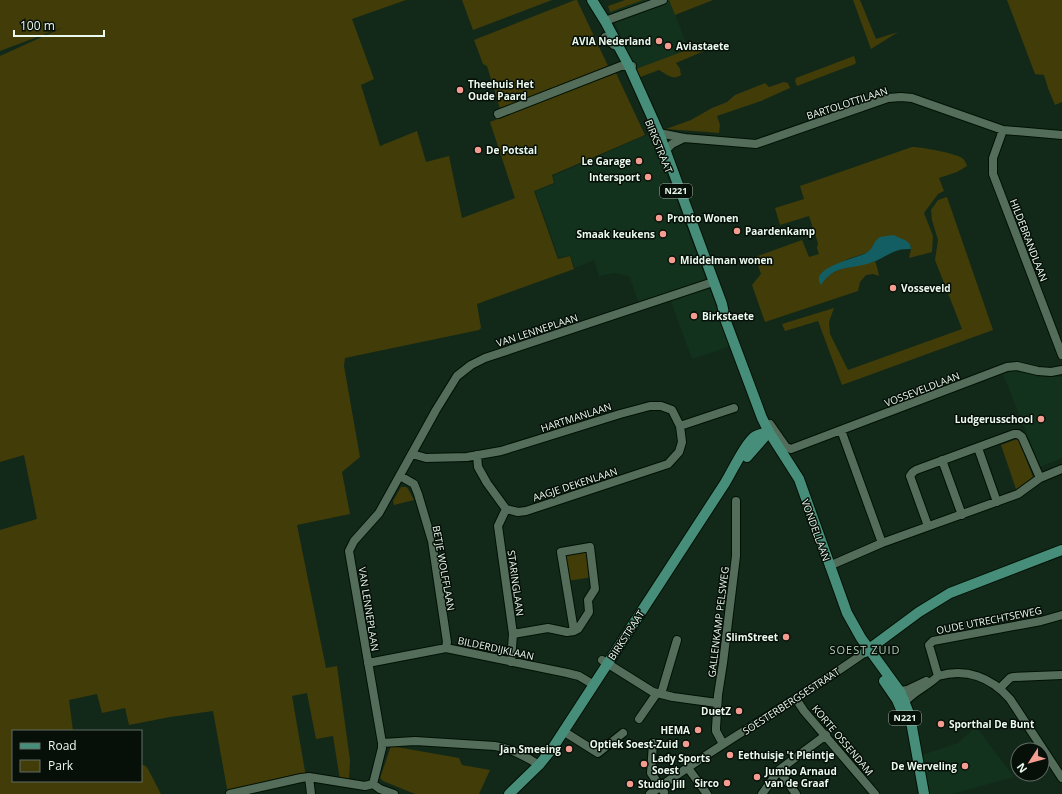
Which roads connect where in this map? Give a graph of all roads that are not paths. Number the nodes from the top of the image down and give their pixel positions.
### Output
1 (591, 0) edge
2 (663, 0) edge
3 (605, 21) junction
4 (618, 48) junction
5 (627, 66) junction
6 (498, 114) dead end
7 (1003, 130) junction
8 (659, 133) junction
9 (1062, 135) edge
10 (684, 138) junction
11 (666, 150) junction
12 (711, 283) junction
13 (1062, 355) edge
14 (1062, 370) edge
15 (760, 400) dead end
16 (734, 408) dead end
17 (680, 426) junction
18 (841, 430) junction
19 (765, 434) junction
20 (978, 448) junction
21 (412, 454) junction
22 (477, 455) junction
23 (942, 460) junction
24 (1062, 469) edge
25 (400, 476) junction
26 (1040, 478) junction
27 (736, 501) dead end
28 (997, 502) junction
29 (506, 509) junction
30 (962, 515) junction
31 (928, 526) junction
32 (882, 544) junction
33 (1062, 550) edge
34 (829, 566) junction
35 (1062, 615) edge
36 (574, 631) junction
37 (513, 634) junction
38 (676, 640) dead end
39 (446, 648) junction
40 (866, 651) junction
41 (511, 662) junction
42 (605, 662) junction
43 (368, 663) junction
44 (1062, 675) edge
45 (938, 676) junction
46 (594, 685) junction
47 (1000, 688) junction
48 (900, 691) junction
49 (659, 694) junction
50 (796, 699) junction
51 (906, 702) junction
52 (717, 703) junction
53 (639, 719) dead end
54 (563, 731) junction
55 (623, 733) dead end
56 (826, 736) junction
57 (382, 743) junction
58 (653, 743) dead end
59 (723, 744) junction
60 (539, 765) junction
61 (688, 768) junction
62 (779, 770) junction
63 (309, 777) junction
64 (1062, 778) edge
65 (373, 784) junction
66 (662, 789) junction
67 (248, 792) edge
68 (230, 794) edge
69 (311, 794) edge
70 (394, 794) edge
71 (509, 794) edge
72 (651, 794) edge
73 (707, 794) edge
74 (762, 794) edge
75 (796, 794) edge
76 (875, 794) edge
77 (919, 794) edge
78 (924, 794) edge

1 - 3 main road, BIRKSTRAAT / N221
1 - 4 main road, BIRKSTRAAT / N221
2 - 3 street
3 - 4 main road, BIRKSTRAAT / N221
4 - 5 main road, BIRKSTRAAT / N221
5 - 6 street
5 - 8 main road, BIRKSTRAAT / N221
5 - 12 main road, BIRKSTRAAT / N221
7 - 9 street, BARTOLOTTILAAN
7 - 10 street, BARTOLOTTILAAN
7 - 13 street, HILDEBRANDLAAN
8 - 10 street, BARTOLOTTILAAN
8 - 11 main road, BIRKSTRAAT / N221
10 - 11 street
11 - 12 main road, BIRKSTRAAT / N221
12 - 19 main road, BIRKSTRAAT / N221
12 - 21 street, VAN LENNEPLAAN
14 - 18 street, VOSSEVELDLAAN
15 - 18 street, VOSSEVELDLAAN
16 - 17 street
17 - 22 street, HARTMANLAAN
17 - 29 street, AAGJE DEKENLAAN
18 - 32 street
19 - 34 main road, VONDELLAAN / N221
19 - 42 main road, BIRKSTRAAT
20 - 23 street
20 - 26 street
20 - 28 street
21 - 22 street, HARTMANLAAN
21 - 25 street, VAN LENNEPLAAN
22 - 29 street
23 - 30 street
23 - 31 street
24 - 26 street
25 - 39 street, BETJE WOLFFLAAN
25 - 43 street, VAN LENNEPLAAN
26 - 28 street
27 - 52 street, GALLENKAMP PELSWEG
28 - 30 street
29 - 37 street, STARINGLAAN
30 - 31 street
31 - 32 street
32 - 34 street
33 - 40 main road, SOESTERBERGSESTRAAT
34 - 40 main road, VONDELLAAN / N221
35 - 45 street, OUDE UTRECHTSEWEG
36 - 36 street
36 - 37 street
37 - 41 street, STARINGLAAN
38 - 49 street
39 - 41 street, BILDERDIJKLAAN
39 - 43 street, BILDERDIJKLAAN
40 - 48 main road, N221
40 - 50 street, SOESTERBERGSESTRAAT
40 - 77 main road, N221
41 - 46 street, BILDERDIJKLAAN
42 - 46 main road, BIRKSTRAAT
42 - 49 street
43 - 57 street, VAN LENNEPLAAN
44 - 47 street
45 - 47 street
45 - 48 street
45 - 51 street
46 - 54 main road, BIRKSTRAAT
47 - 64 street
48 - 51 main road, N221
49 - 52 street
49 - 53 street
50 - 56 street, KORTE OSSENDAM
50 - 59 street, SOESTERBERGSESTRAAT
51 - 78 main road, N221
52 - 59 street, GALLENKAMP PELSWEG
54 - 55 street
54 - 60 main road, BIRKSTRAAT
56 - 62 street
56 - 76 street, KORTE OSSENDAM
57 - 60 street
57 - 65 street, VAN LENNEPLAAN
58 - 66 street
59 - 61 street, SOESTERBERGSESTRAAT
60 - 71 main road, BIRKSTRAAT
61 - 66 street, SOESTERBERGSESTRAAT
61 - 73 street
62 - 74 street
62 - 75 street
63 - 65 street
63 - 67 street
63 - 69 street
65 - 70 street
66 - 72 street, SOESTERBERGSESTRAAT
67 - 68 street

